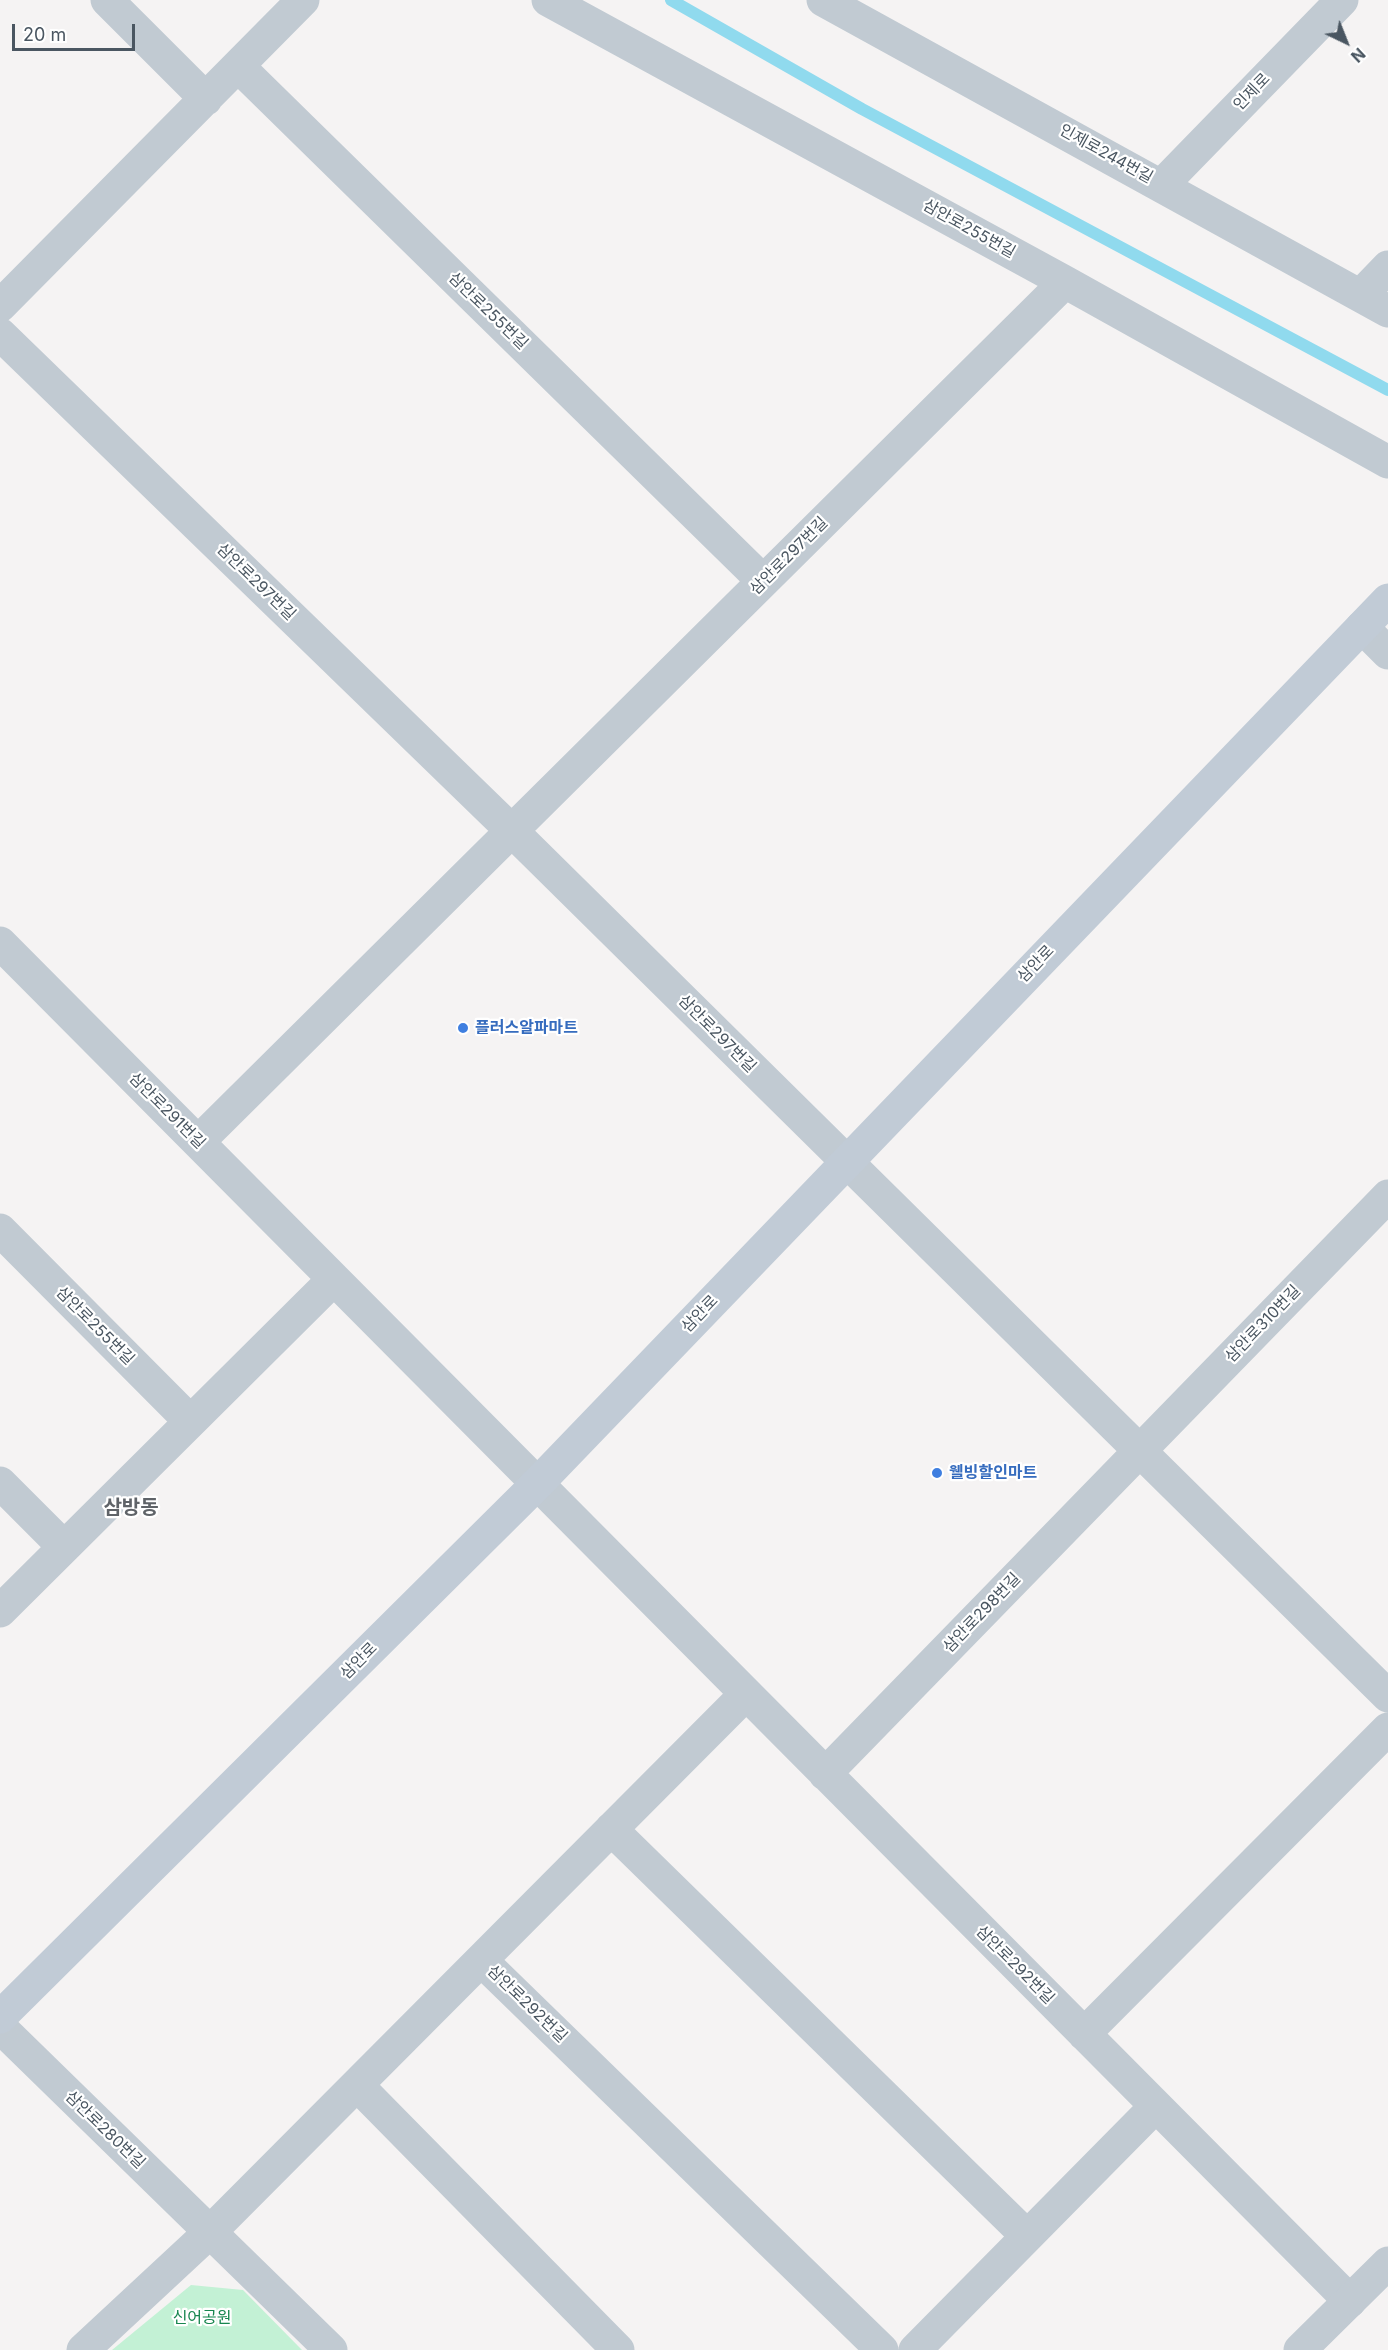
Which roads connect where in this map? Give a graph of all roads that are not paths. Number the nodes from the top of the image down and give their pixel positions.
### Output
1 (106, 0) edge
2 (303, 0) edge
3 (548, 0) edge
4 (823, 0) edge
5 (1342, 0) edge
6 (238, 66) junction
7 (206, 99) junction
8 (1162, 185) junction
9 (1388, 267) edge
10 (1065, 282) junction
11 (1375, 303) edge
12 (0, 306) edge
13 (0, 334) edge
14 (1388, 462) edge
15 (763, 581) junction
16 (1388, 600) edge
17 (1362, 627) junction
18 (1388, 653) edge
19 (512, 831) junction
20 (0, 943) edge
21 (198, 1142) junction
22 (846, 1162) junction
23 (1388, 1196) edge
24 (0, 1230) edge
25 (334, 1279) junction
26 (190, 1421) junction
27 (1138, 1452) junction
28 (0, 1483) edge
29 (538, 1483) junction
30 (64, 1546) junction
31 (0, 1611) edge
32 (746, 1694) junction
33 (1388, 1696) edge
34 (1388, 1728) edge
35 (825, 1774) junction
36 (611, 1829) junction
37 (481, 1960) junction
38 (0, 2017) edge
39 (0, 2027) edge
40 (1084, 2034) junction
41 (357, 2085) junction
42 (1156, 2106) junction
43 (210, 2232) junction
44 (1027, 2236) junction
45 (1388, 2263) edge
46 (1350, 2301) junction
47 (82, 2350) edge
48 (331, 2350) edge
49 (618, 2350) edge
50 (882, 2350) edge
51 (915, 2350) edge
52 (1300, 2350) edge

1 - 7 street
2 - 6 street
3 - 10 street, 삼안로255번길
4 - 8 street, 인제로244번길
5 - 8 street, 인제로
6 - 7 street
6 - 15 street, 삼안로255번길
7 - 12 street
8 - 11 street, 인제로244번길
9 - 11 street
10 - 14 street, 삼안로255번길
10 - 15 street, 삼안로297번길
13 - 19 street, 삼안로297번길
15 - 19 street, 삼안로297번길
16 - 17 main road, 삼안로
17 - 18 street
17 - 22 main road, 삼안로
19 - 21 street
19 - 22 street, 삼안로297번길
20 - 21 street, 삼안로291번길
21 - 25 street, 삼안로291번길
22 - 27 street
22 - 29 main road, 삼안로
23 - 27 street, 삼안로310번길
24 - 26 street, 삼안로255번길
25 - 26 street
25 - 29 street, 삼안로291번길
26 - 30 street
27 - 33 street
27 - 35 street, 삼안로298번길
28 - 30 street
29 - 32 street, 삼안로292번길
29 - 38 main road, 삼안로
30 - 31 street
32 - 35 street, 삼안로292번길
32 - 36 street, 삼안로292번길
34 - 40 street
35 - 40 street, 삼안로292번길
36 - 37 street, 삼안로292번길
36 - 44 street
37 - 41 street, 삼안로292번길
37 - 50 street, 삼안로292번길
39 - 43 street, 삼안로280번길
40 - 42 street, 삼안로292번길
41 - 43 street, 삼안로292번길
41 - 49 street
42 - 44 street
42 - 46 street, 삼안로292번길
43 - 47 street
43 - 48 street, 삼안로280번길
44 - 51 street
45 - 46 street
46 - 52 street

